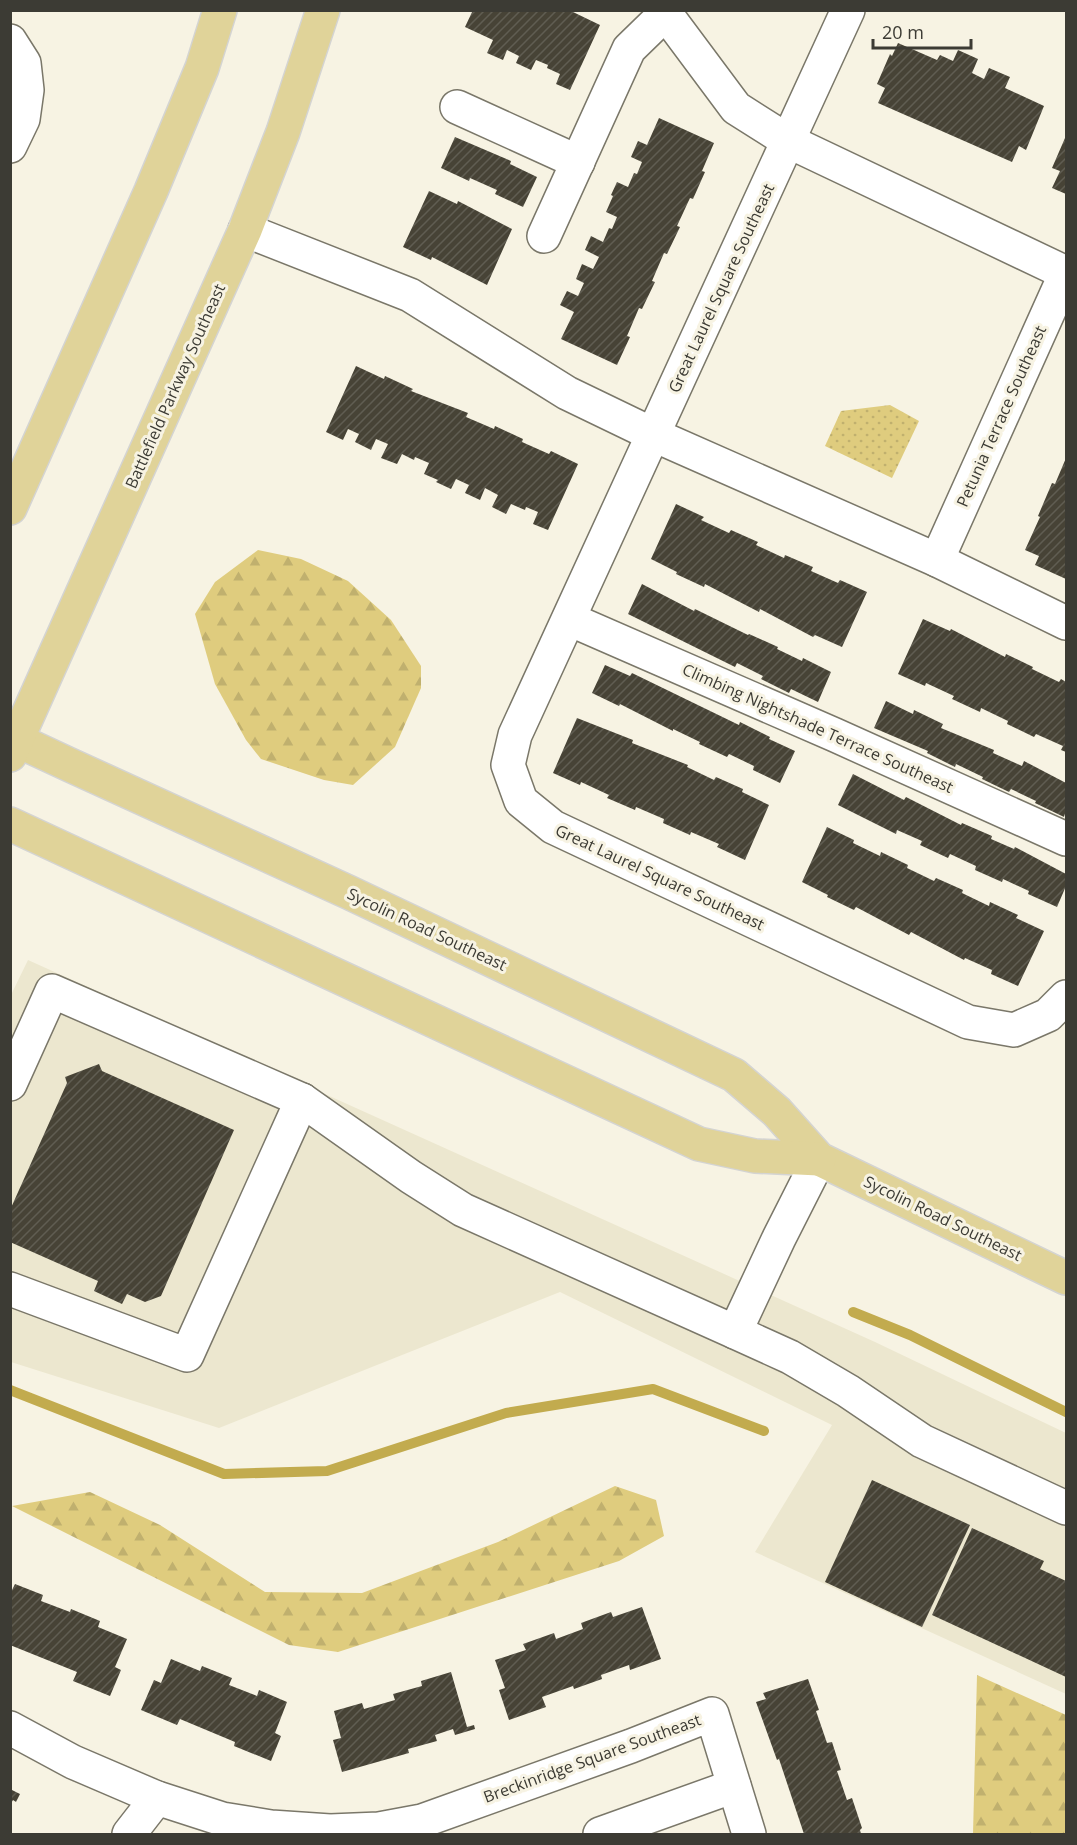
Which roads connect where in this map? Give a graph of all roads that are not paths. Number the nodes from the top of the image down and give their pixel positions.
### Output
1 (220, 10) edge
2 (323, 10) edge
3 (848, 10) edge
4 (664, 12) edge
5 (17, 52) edge
6 (457, 107) dead end
7 (789, 141) junction
8 (10, 146) edge
9 (578, 162) junction
10 (245, 230) junction
11 (544, 236) dead end
12 (1066, 273) edge
13 (654, 435) junction
14 (10, 507) edge
15 (937, 560) junction
16 (569, 619) junction
17 (1066, 623) edge
18 (13, 744) edge
19 (10, 824) edge
20 (1066, 839) edge
21 (1066, 997) edge
22 (10, 1084) edge
23 (302, 1101) junction
24 (819, 1159) junction
25 (1066, 1278) edge
26 (10, 1289) edge
27 (735, 1332) junction
28 (1066, 1508) edge
29 (10, 1728) edge
30 (734, 1786) junction
31 (158, 1798) junction
32 (424, 1828) edge
33 (129, 1834) edge
34 (600, 1834) edge
35 (749, 1834) edge

1 - 14 main road
2 - 10 main road, Battlefield Parkway Southeast
3 - 7 street, Great Laurel Square Southeast
4 - 7 street
4 - 9 street
5 - 8 street
6 - 9 street
7 - 12 street
7 - 13 street, Great Laurel Square Southeast
9 - 11 street
10 - 13 street
10 - 18 main road, Battlefield Parkway Southeast
12 - 15 street, Petunia Terrace Southeast
13 - 15 street
13 - 16 street, Great Laurel Square Southeast
15 - 17 street
16 - 20 street, Climbing Nightshade Terrace Southeast
16 - 21 street, Great Laurel Square Southeast
18 - 24 main road, Sycolin Road Southeast
19 - 24 main road, Sycolin Road Southeast
22 - 23 street
23 - 26 street
23 - 27 street
24 - 25 main road, Sycolin Road Southeast
24 - 27 street
27 - 28 street
29 - 31 street, Breckinridge Square Southeast
30 - 32 street, Breckinridge Square Southeast
30 - 34 street
30 - 35 street, Breckinridge Square Southeast
31 - 32 street, Breckinridge Square Southeast
31 - 33 street

